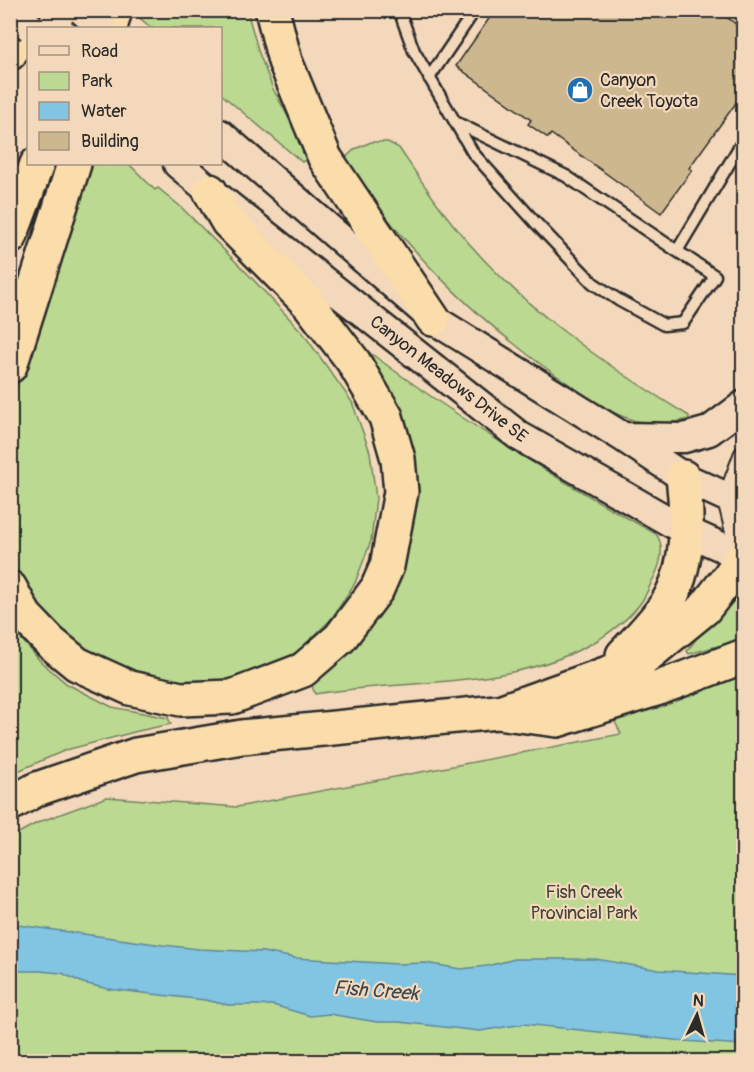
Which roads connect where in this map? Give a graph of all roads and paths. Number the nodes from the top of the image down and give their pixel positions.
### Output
1 (11, 10) edge
2 (23, 10) edge
3 (82, 10) edge
4 (89, 10) edge
5 (115, 10) edge
6 (272, 10) edge
7 (399, 10) edge
8 (475, 10) edge
9 (30, 27) edge
10 (83, 27) edge
11 (101, 27) edge
12 (110, 27) edge
13 (10, 53) edge
14 (429, 78) junction
15 (455, 122) junction
16 (222, 136) edge
17 (744, 139) edge
18 (37, 165) edge
19 (74, 165) edge
20 (179, 165) edge
21 (210, 191) junction
22 (10, 237) edge
23 (677, 251) junction
24 (433, 319) junction
25 (10, 366) edge
26 (744, 405) edge
27 (623, 437) junction
28 (744, 456) edge
29 (682, 477) junction
30 (736, 502) edge
31 (686, 531) junction
32 (743, 556) edge
33 (10, 588) edge
34 (744, 656) edge
35 (604, 676) junction
36 (497, 712) junction
37 (10, 804) edge

1 - 9 main road, bridge
2 - 13 highway
3 - 11 main road, bridge
4 - 10 highway
5 - 12 highway
6 - 24 highway
7 - 14 lane
8 - 14 lane
14 - 15 lane
15 - 23 lane
15 - 23 lane
16 - 24 main road, Canyon Meadows Drive SE
17 - 23 lane
18 - 22 highway
19 - 25 highway
20 - 21 main road, Canyon Meadows Drive SE
21 - 31 main road, Canyon Meadows Drive SE
21 - 33 highway
24 - 27 main road, Canyon Meadows Drive SE
26 - 27 main road
27 - 29 main road, Canyon Meadows Drive SE
28 - 30 street
29 - 30 main road, Canyon Meadows Drive SE
29 - 31 highway
30 - 32 street
31 - 32 main road, Canyon Meadows Drive SE
31 - 35 highway
32 - 35 highway
34 - 36 highway
35 - 36 highway
36 - 37 highway

